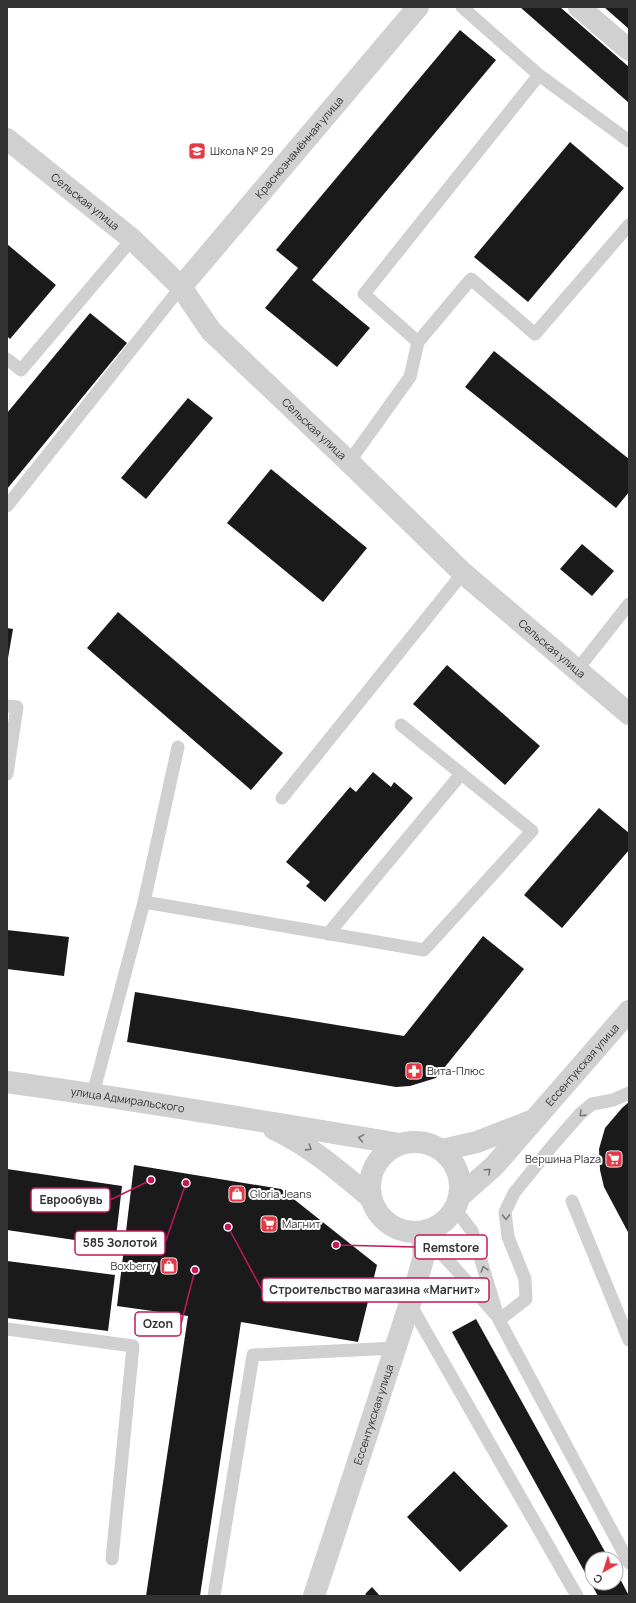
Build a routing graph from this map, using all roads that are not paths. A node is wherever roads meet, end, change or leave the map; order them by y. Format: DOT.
graph roads {
  1 [pos="418,7"];
  2 [pos="462,7"];
  3 [pos="580,7"];
  4 [pos="629,50"];
  5 [pos="539,75"];
  6 [pos="7,139"];
  7 [pos="629,141"];
  8 [pos="629,225"];
  9 [pos="132,239"];
  10 [pos="181,287"];
  11 [pos="418,342"];
  12 [pos="7,359"];
  13 [pos="349,462"];
  14 [pos="7,506"];
  15 [pos="463,573"];
  16 [pos="629,604"];
  17 [pos="577,670"];
  18 [pos="7,706"];
  19 [pos="629,714"];
  20 [pos="401,725"];
  21 [pos="178,747"];
  22 [pos="7,774"];
  23 [pos="461,774"];
  24 [pos="282,798"];
  25 [pos="144,902"];
  26 [pos="328,934"];
  27 [pos="629,1011"];
  28 [pos="7,1082"];
  29 [pos="629,1093"];
  30 [pos="92,1094"];
  31 [pos="249,1118"];
  32 [pos="536,1119"];
  33 [pos="400,1144"];
  34 [pos="442,1150"];
  35 [pos="371,1198"];
  36 [pos="572,1201"];
  37 [pos="457,1203"];
  38 [pos="421,1232"];
  39 [pos="410,1304"];
  40 [pos="499,1320"];
  41 [pos="7,1329"];
  42 [pos="629,1340"];
  43 [pos="395,1348"];
  44 [pos="628,1557"];
  45 [pos="112,1559"];
  46 [pos="214,1596"];
  47 [pos="314,1596"];
  48 [pos="577,1596"];
  1 -- 10 [label="street, Краснознамённая улица"];
  2 -- 5 [label="lane"];
  3 -- 4 [label="street"];
  5 -- 7 [label="lane"];
  5 -- 11 [label="lane"];
  6 -- 9 [label="street, Сельская улица"];
  8 -- 11 [label="lane"];
  9 -- 10 [label="street, Сельская улица"];
  9 -- 12 [label="lane"];
  10 -- 13 [label="street, Сельская улица"];
  10 -- 14 [label="lane"];
  11 -- 13 [label="lane"];
  13 -- 15 [label="street, Сельская улица"];
  15 -- 17 [label="street, Сельская улица"];
  15 -- 24 [label="lane"];
  16 -- 17 [label="lane"];
  17 -- 19 [label="street, Сельская улица"];
  18 -- 22 [label="lane"];
  20 -- 23 [label="lane"];
  21 -- 25 [label="lane"];
  23 -- 26 [label="lane"];
  23 -- 26 [label="lane"];
  25 -- 26 [label="lane"];
  25 -- 30 [label="lane"];
  27 -- 32 [label="street, Ессентукская улица"];
  28 -- 30 [label="street, улица Адмиральского"];
  29 -- 40 [label="lane, one-way"];
  30 -- 31 [label="street, улица Адмиральского"];
  33 -- 31 [label="street, улица Адмиральского, one-way"];
  31 -- 35 [label="street, улица Адмиральского, one-way"];
  32 -- 34 [label="street, Ессентукская улица"];
  37 -- 32 [label="street, Ессентукская улица, one-way"];
  33 -- 34 [label="street"];
  33 -- 35 [label="street"];
  34 -- 37 [label="street"];
  35 -- 38 [label="street, Ессентукская улица"];
  36 -- 42 [label="lane"];
  37 -- 38 [label="street, Ессентукская улица"];
  40 -- 37 [label="lane, one-way"];
  38 -- 39 [label="street, Ессентукская улица"];
  38 -- 40 [label="lane"];
  39 -- 43 [label="street, Ессентукская улица"];
  39 -- 48 [label="lane"];
  40 -- 44 [label="lane"];
  41 -- 45 [label="lane"];
  43 -- 46 [label="lane"];
  43 -- 47 [label="street, Ессентукская улица"];
}
